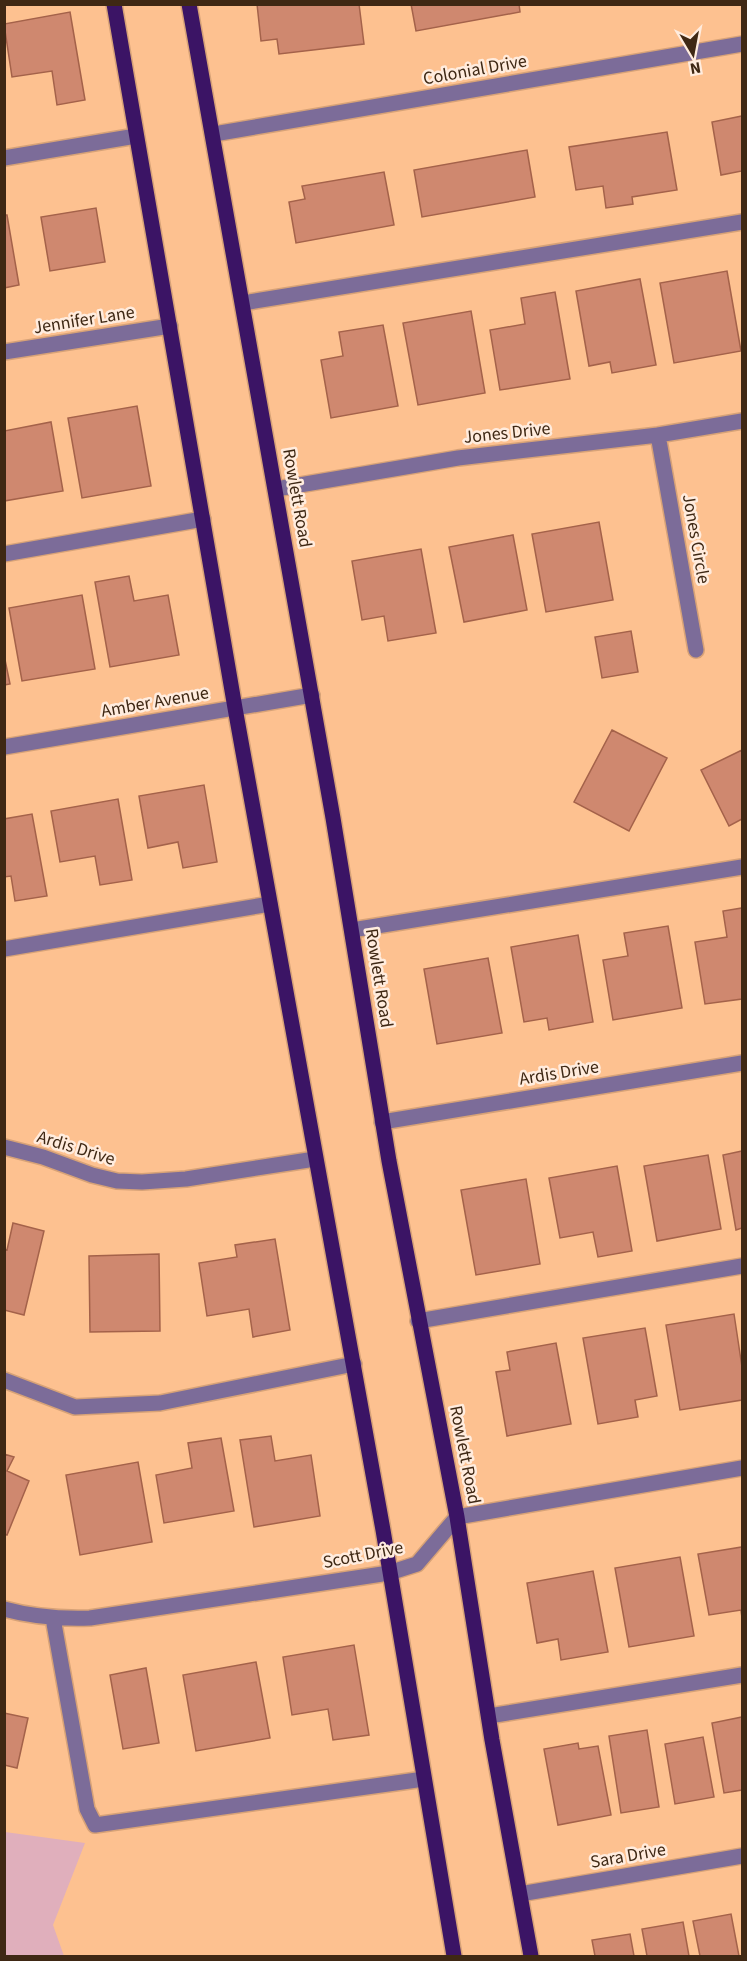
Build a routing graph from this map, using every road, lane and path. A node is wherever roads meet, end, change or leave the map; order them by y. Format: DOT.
graph roads {
  1 [pos="114,4"];
  2 [pos="189,4"];
  3 [pos="742,44"];
  4 [pos="214,134"];
  5 [pos="136,136"];
  6 [pos="4,158"];
  7 [pos="742,222"];
  8 [pos="243,303"];
  9 [pos="170,326"];
  10 [pos="4,352"];
  11 [pos="742,421"];
  12 [pos="658,435"];
  13 [pos="276,489"];
  14 [pos="203,519"];
  15 [pos="4,554"];
  16 [pos="696,650"];
  17 [pos="312,695"];
  18 [pos="235,708"];
  19 [pos="4,747"];
  20 [pos="742,867"];
  21 [pos="270,904"];
  22 [pos="352,930"];
  23 [pos="4,949"];
  24 [pos="742,1063"];
  25 [pos="382,1122"];
  26 [pos="4,1147"];
  27 [pos="315,1159"];
  28 [pos="742,1266"];
  29 [pos="418,1321"];
  30 [pos="354,1364"];
  31 [pos="4,1380"];
  32 [pos="742,1468"];
  33 [pos="457,1517"];
  34 [pos="389,1573"];
  35 [pos="4,1609"];
  36 [pos="53,1618"];
  37 [pos="742,1675"];
  38 [pos="489,1716"];
  39 [pos="424,1779"];
  40 [pos="742,1856"];
  41 [pos="520,1894"];
  42 [pos="454,1956"];
  43 [pos="531,1956"];
  1 -- 5 [label="main road"];
  2 -- 4 [label="main road, Rowlett Road"];
  3 -- 4 [label="street, Colonial Drive"];
  4 -- 8 [label="main road, Rowlett Road"];
  5 -- 6 [label="street"];
  5 -- 9 [label="main road"];
  7 -- 8 [label="street"];
  8 -- 13 [label="main road, Rowlett Road"];
  9 -- 10 [label="street, Jennifer Lane"];
  9 -- 14 [label="main road"];
  11 -- 12 [label="street, Jones Drive"];
  12 -- 13 [label="street, Jones Drive"];
  12 -- 16 [label="street, Jones Circle"];
  13 -- 17 [label="main road, Rowlett Road"];
  14 -- 15 [label="street"];
  14 -- 18 [label="main road"];
  17 -- 18 [label="street, Amber Avenue"];
  17 -- 22 [label="main road, Rowlett Road"];
  18 -- 19 [label="street, Amber Avenue"];
  18 -- 21 [label="main road"];
  20 -- 22 [label="street"];
  21 -- 23 [label="street"];
  21 -- 27 [label="main road"];
  22 -- 25 [label="main road, Rowlett Road"];
  24 -- 25 [label="street, Ardis Drive"];
  25 -- 29 [label="main road, Rowlett Road"];
  26 -- 27 [label="street, Ardis Drive"];
  27 -- 30 [label="main road"];
  28 -- 29 [label="street"];
  29 -- 33 [label="main road, Rowlett Road"];
  30 -- 31 [label="street"];
  30 -- 34 [label="main road"];
  32 -- 33 [label="street"];
  33 -- 34 [label="street, Scott Drive"];
  33 -- 38 [label="main road, Rowlett Road"];
  34 -- 36 [label="street, Scott Drive"];
  34 -- 39 [label="main road"];
  35 -- 36 [label="street, Scott Drive"];
  36 -- 39 [label="street"];
  37 -- 38 [label="street"];
  38 -- 41 [label="main road, Rowlett Road"];
  39 -- 42 [label="main road"];
  40 -- 41 [label="street, Sara Drive"];
  41 -- 43 [label="main road, Rowlett Road"];
}
